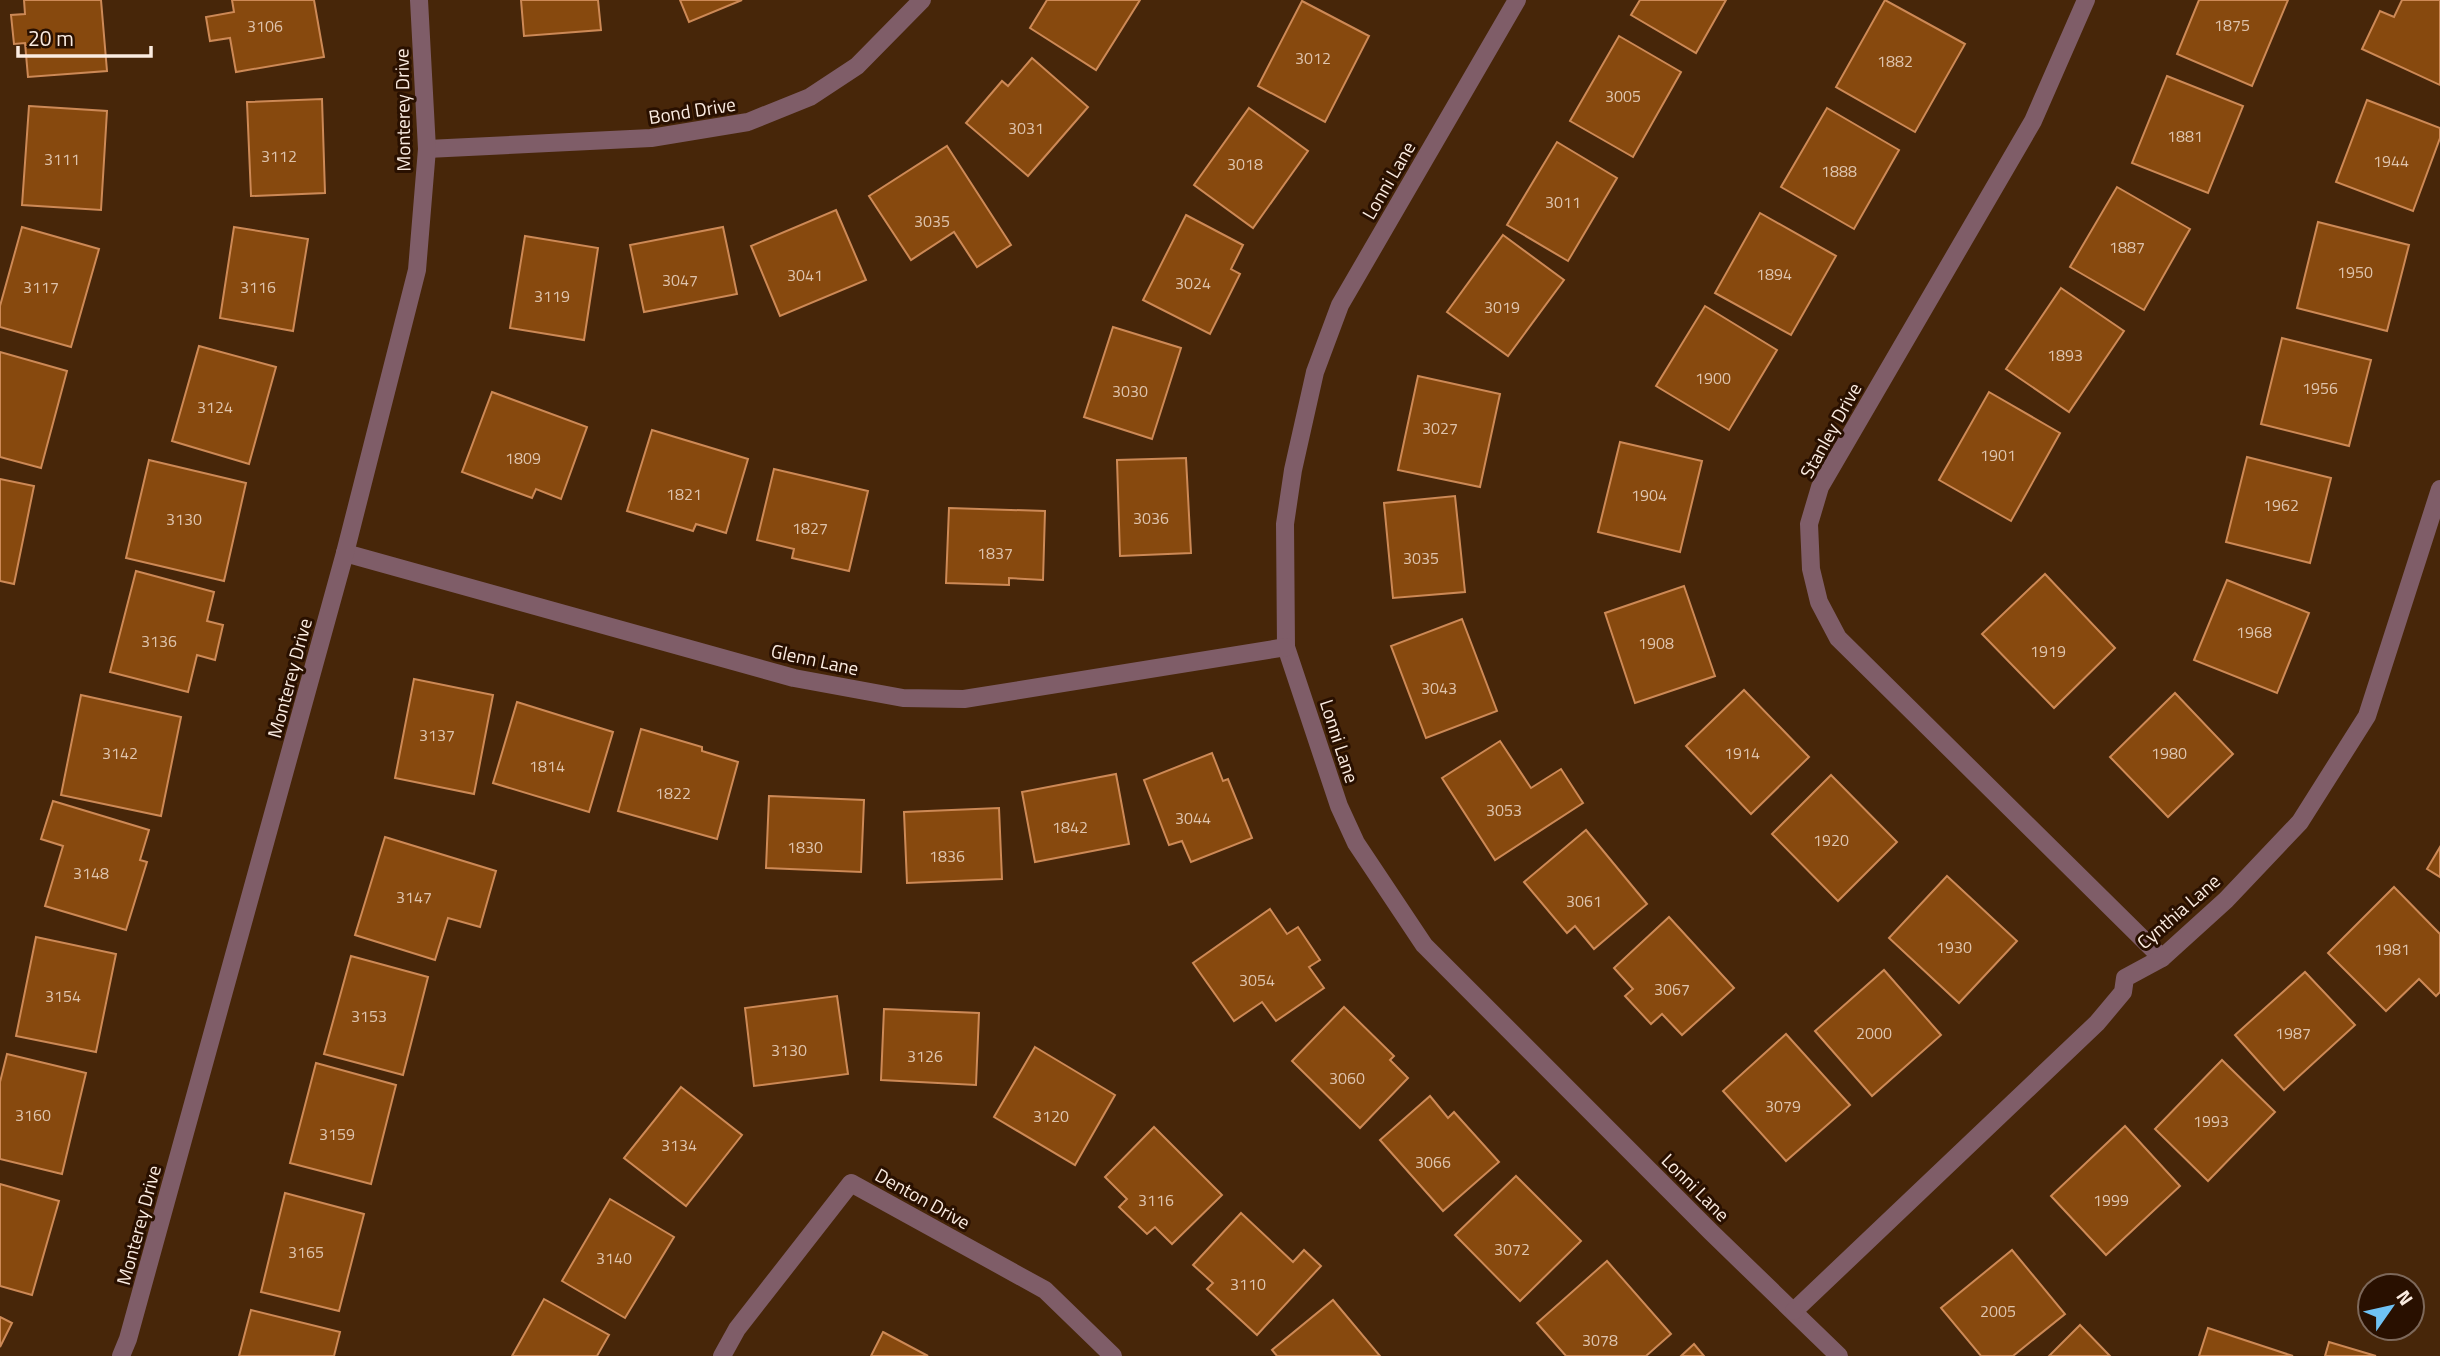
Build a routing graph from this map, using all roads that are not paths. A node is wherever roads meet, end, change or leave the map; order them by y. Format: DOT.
graph roads {
  1 [pos="419,0"];
  2 [pos="922,0"];
  3 [pos="1517,0"];
  4 [pos="2086,0"];
  5 [pos="427,149"];
  6 [pos="2440,489"];
  7 [pos="345,553"];
  8 [pos="1286,647"];
  9 [pos="2162,958"];
  10 [pos="1794,1311"];
  11 [pos="121,1356"];
  12 [pos="722,1356"];
  13 [pos="1113,1356"];
  14 [pos="1839,1356"];
  1 -- 5 [label="street, Monterey Drive"];
  2 -- 5 [label="street, Bond Drive"];
  3 -- 8 [label="street, Lonni Lane"];
  4 -- 9 [label="street, Stanley Drive"];
  5 -- 7 [label="street, Monterey Drive"];
  6 -- 9 [label="street, Cynthia Lane"];
  7 -- 8 [label="street, Glenn Lane"];
  7 -- 11 [label="street, Monterey Drive"];
  8 -- 10 [label="street, Lonni Lane"];
  9 -- 10 [label="street, Cynthia Lane"];
  10 -- 14 [label="street, Lonni Lane"];
  12 -- 13 [label="street, Denton Drive"];
}
